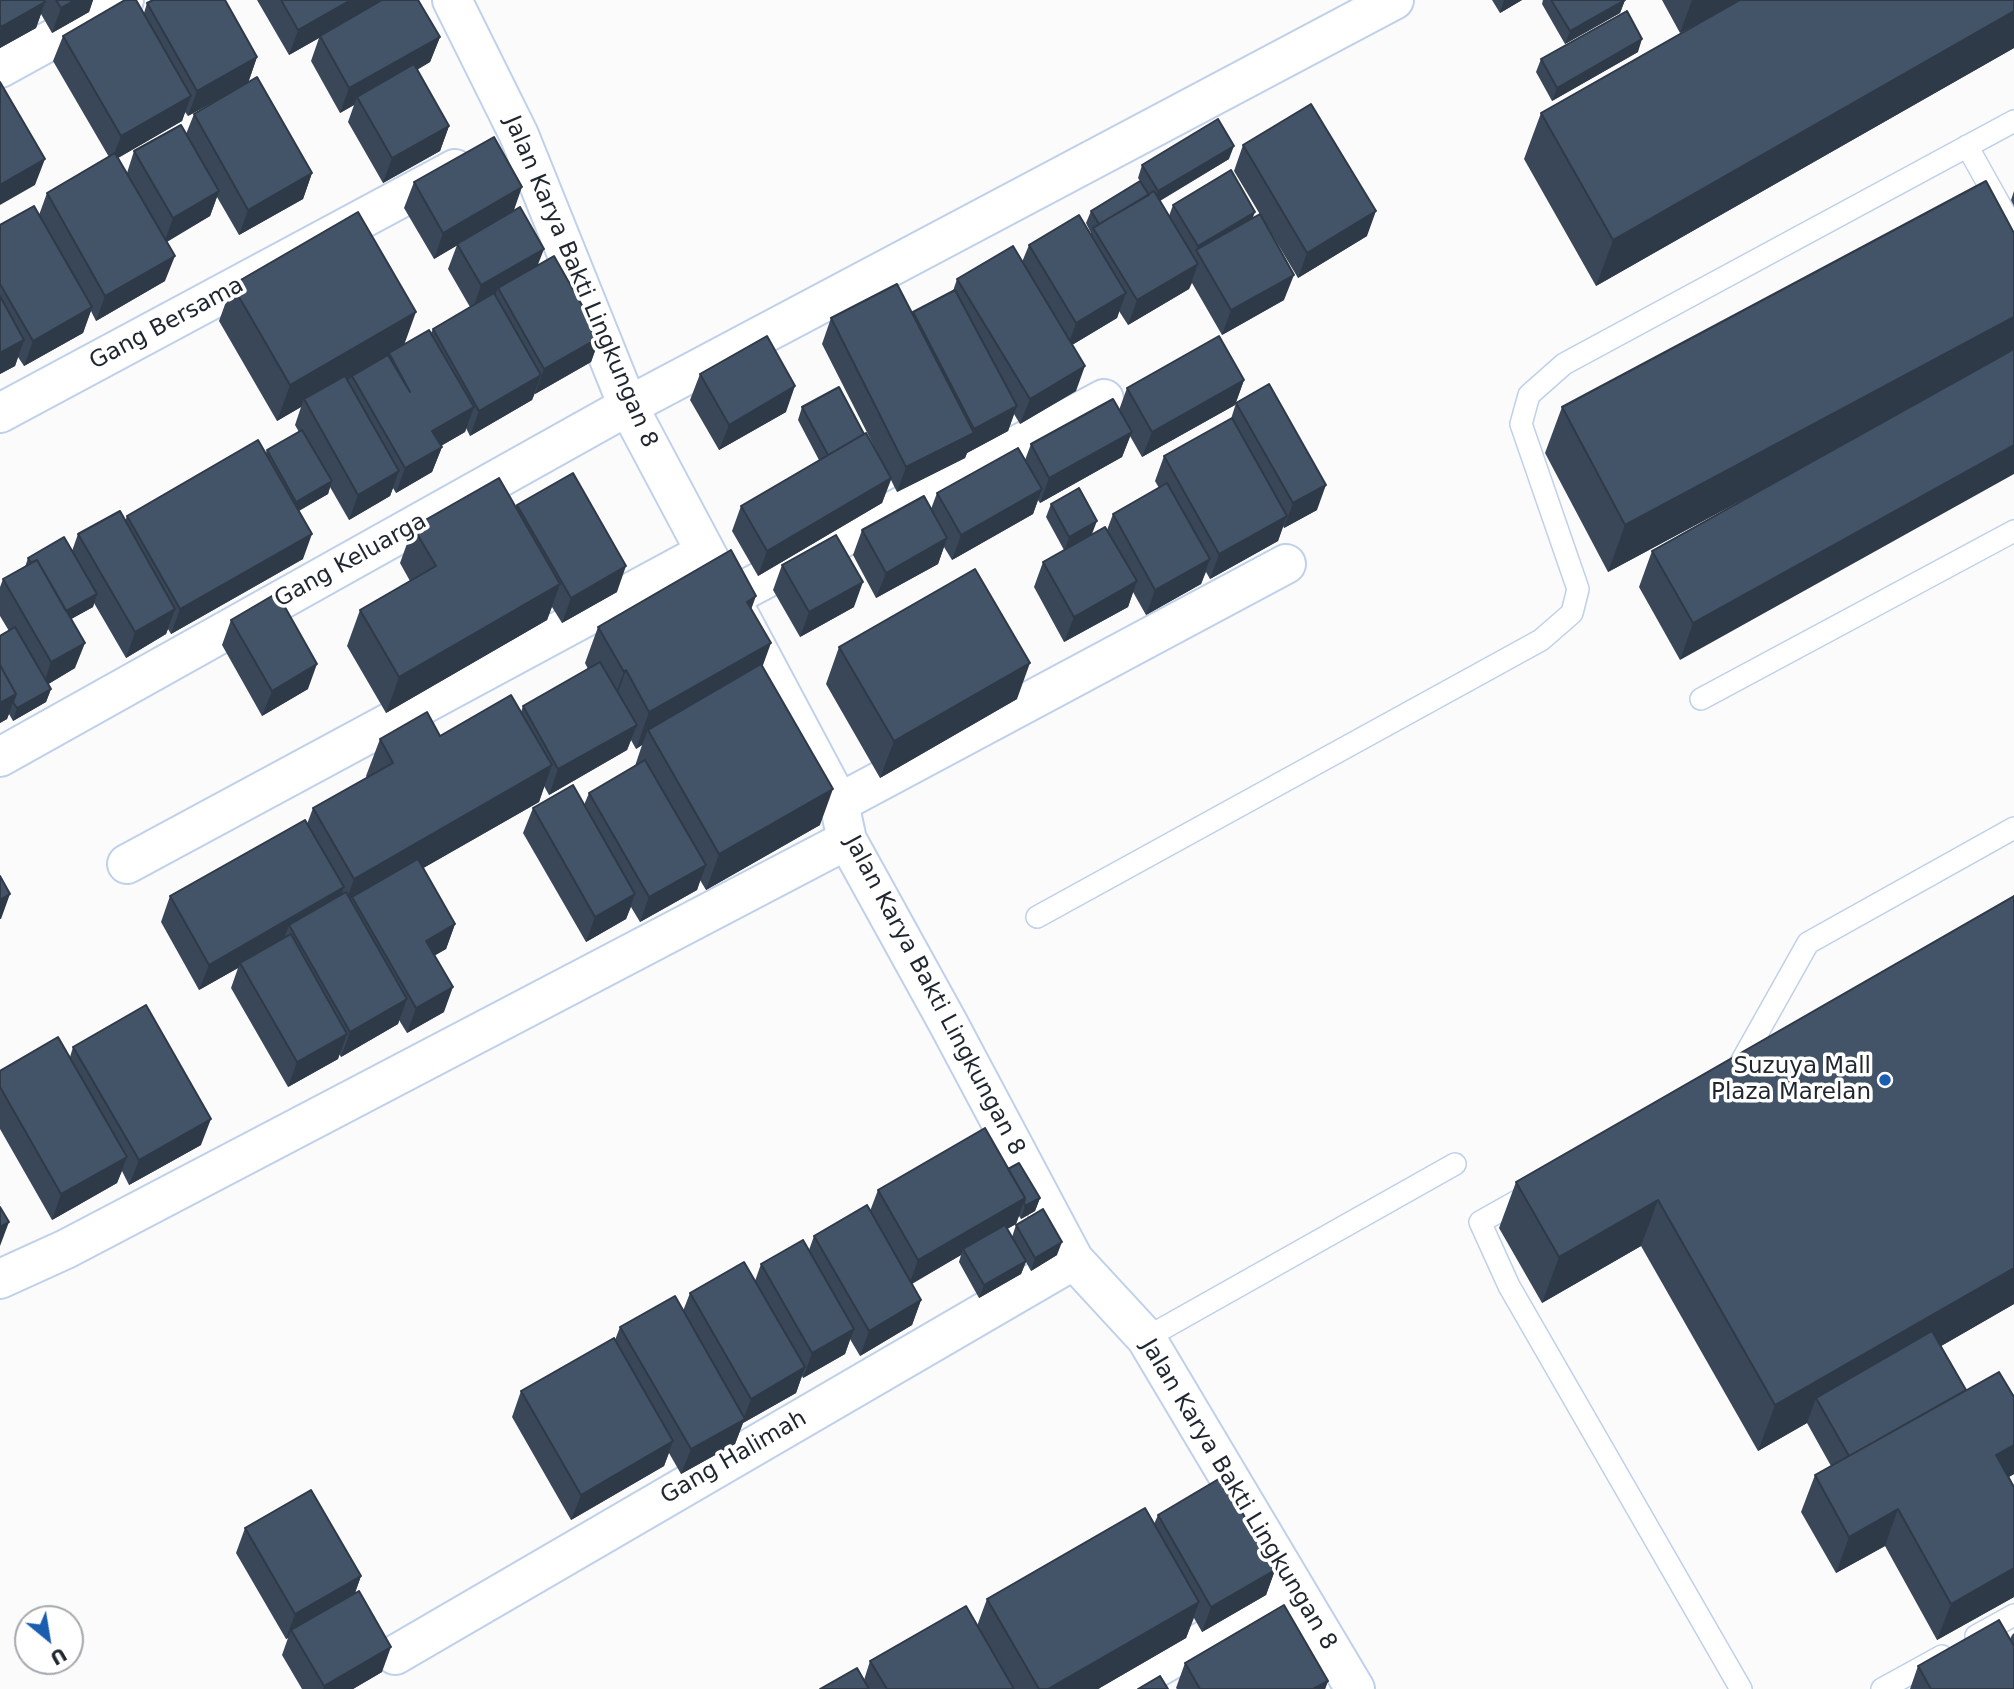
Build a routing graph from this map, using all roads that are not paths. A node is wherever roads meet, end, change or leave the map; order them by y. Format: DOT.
graph roads {
  1 [pos="124,0"];
  2 [pos="452,0"];
  3 [pos="1394,0"];
  4 [pos="0,68"];
  5 [pos="2014,121"];
  6 [pos="519,135"];
  7 [pos="1967,146"];
  8 [pos="2014,230"];
  9 [pos="1104,399"];
  10 [pos="628,406"];
  11 [pos="0,413"];
  12 [pos="2014,531"];
  13 [pos="704,552"];
  14 [pos="1286,564"];
  15 [pos="731,597"];
  16 [pos="1700,699"];
  17 [pos="0,757"];
  18 [pos="839,803"];
  19 [pos="2014,828"];
  20 [pos="847,840"];
  21 [pos="127,864"];
  22 [pos="1037,917"];
  23 [pos="1720,1087"];
  24 [pos="1455,1164"];
  25 [pos="1552,1181"];
  26 [pos="1074,1260"];
  27 [pos="0,1279"];
  28 [pos="1146,1338"];
  29 [pos="1295,1589"];
  30 [pos="2014,1615"];
  31 [pos="395,1656"];
  32 [pos="1119,1689"];
  33 [pos="1354,1689"];
  34 [pos="1741,1689"];
  35 [pos="1882,1689"];
  1 -- 4 [label="street"];
  2 -- 6 [label="street, Jalan Karya Bakti Lingkungan 8"];
  3 -- 10 [label="street, Gang Keluarga"];
  5 -- 7 [label="lane"];
  6 -- 10 [label="street, Jalan Karya Bakti Lingkungan 8"];
  6 -- 11 [label="street, Gang Bersama"];
  7 -- 8 [label="lane"];
  7 -- 22 [label="lane"];
  9 -- 15 [label="street"];
  10 -- 13 [label="street, Jalan Karya Bakti Lingkungan 8"];
  10 -- 17 [label="street, Gang Keluarga"];
  12 -- 16 [label="lane"];
  13 -- 15 [label="street, Jalan Karya Bakti Lingkungan 8"];
  13 -- 21 [label="street"];
  14 -- 18 [label="street"];
  15 -- 18 [label="street, Jalan Karya Bakti Lingkungan 8"];
  18 -- 20 [label="street, Jalan Karya Bakti Lingkungan 8"];
  19 -- 23 [label="lane"];
  20 -- 26 [label="street, Jalan Karya Bakti Lingkungan 8"];
  20 -- 27 [label="street"];
  24 -- 28 [label="lane"];
  25 -- 34 [label="lane"];
  26 -- 28 [label="street, Jalan Karya Bakti Lingkungan 8"];
  26 -- 31 [label="street, Gang Halimah"];
  28 -- 29 [label="street, Jalan Karya Bakti Lingkungan 8"];
  29 -- 32 [label="street"];
  29 -- 33 [label="street, Jalan Karya Bakti Lingkungan 8"];
  30 -- 35 [label="lane"];
}
